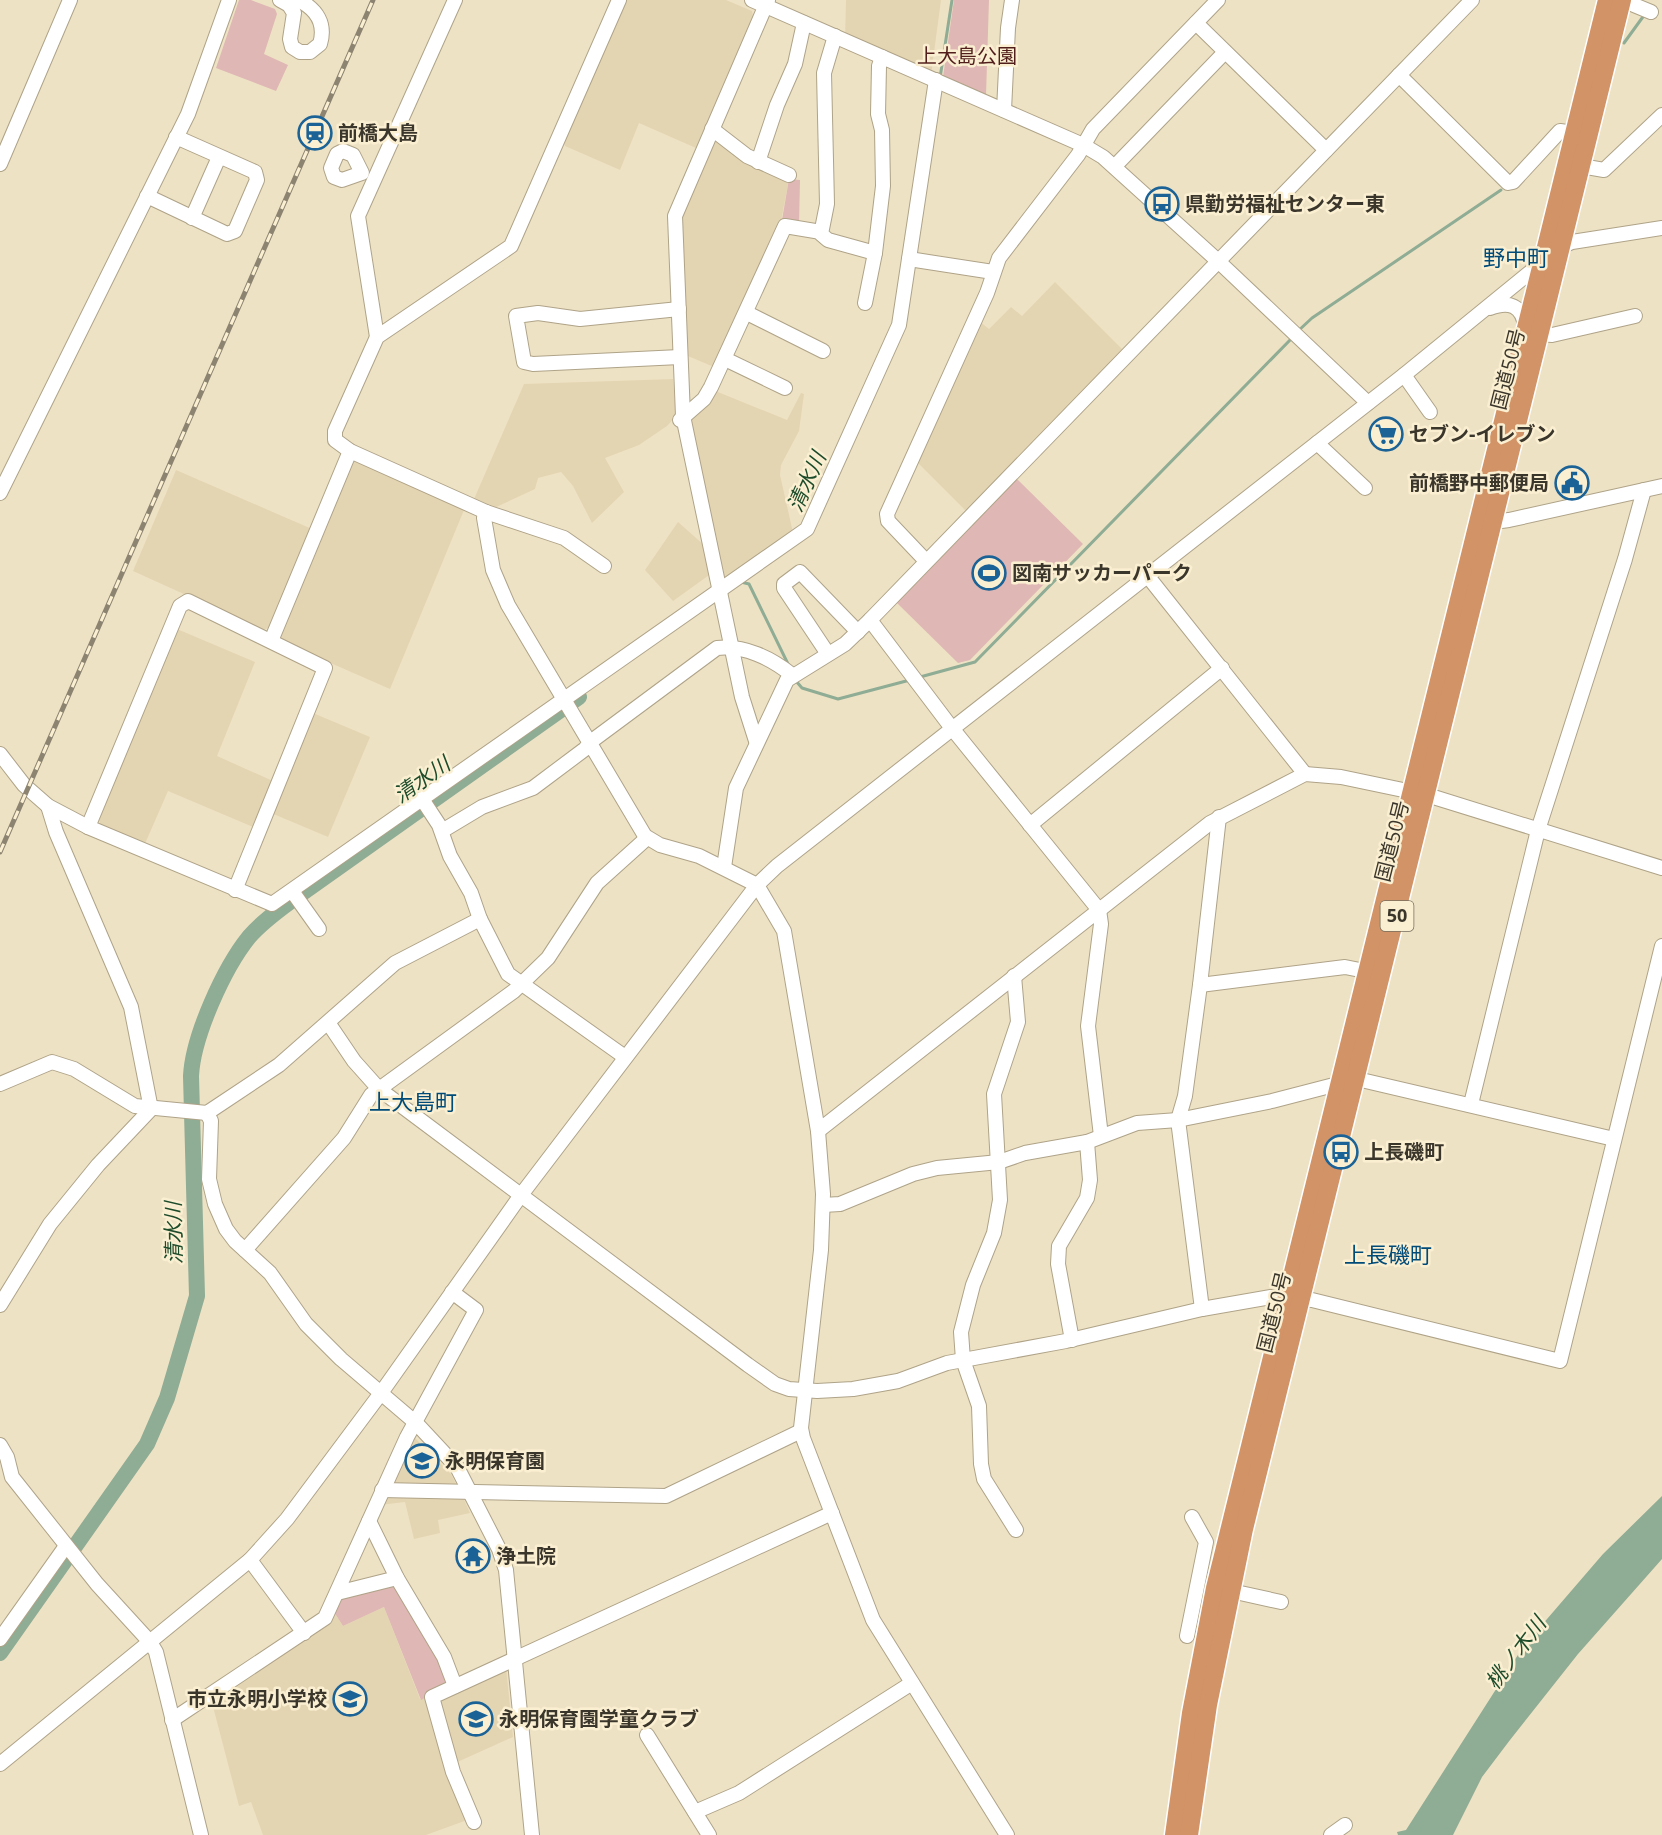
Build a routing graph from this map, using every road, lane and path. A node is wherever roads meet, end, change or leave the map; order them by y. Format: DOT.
graph roads {
  1 [pos="70,0"];
  2 [pos="229,0"];
  3 [pos="280,0"];
  4 [pos="298,0"];
  5 [pos="455,0"];
  6 [pos="620,0"];
  7 [pos="752,0"];
  8 [pos="1012,0"];
  9 [pos="1218,0"];
  10 [pos="1472,0"];
  11 [pos="1607,0"];
  12 [pos="1622,0"];
  13 [pos="767,3"];
  14 [pos="1651,12"];
  15 [pos="804,23"];
  16 [pos="1196,23"];
  17 [pos="835,36"];
  18 [pos="1226,52"];
  19 [pos="882,57"];
  20 [pos="1399,75"];
  21 [pos="936,81"];
  22 [pos="1004,110"];
  23 [pos="1662,115"];
  24 [pos="712,129"];
  25 [pos="1574,133"];
  26 [pos="176,137"];
  27 [pos="1083,145"];
  28 [pos="1326,150"];
  29 [pos="219,157"];
  30 [pos="758,162"];
  31 [pos="0,164"];
  32 [pos="1115,166"];
  33 [pos="1581,166"];
  34 [pos="789,175"];
  35 [pos="147,196"];
  36 [pos="192,218"];
  37 [pos="1662,228"];
  38 [pos="821,232"];
  39 [pos="1561,248"];
  40 [pos="875,253"];
  41 [pos="909,259"];
  42 [pos="1218,261"];
  43 [pos="1542,265"];
  44 [pos="993,272"];
  45 [pos="865,303"];
  46 [pos="679,309"];
  47 [pos="1488,309"];
  48 [pos="747,313"];
  49 [pos="1635,316"];
  50 [pos="1533,331"];
  51 [pos="377,337"];
  52 [pos="823,351"];
  53 [pos="680,357"];
  54 [pos="725,359"];
  55 [pos="1404,375"];
  56 [pos="785,388"];
  57 [pos="1368,403"];
  58 [pos="1430,412"];
  59 [pos="682,418"];
  60 [pos="1317,443"];
  61 [pos="350,451"];
  62 [pos="1662,486"];
  63 [pos="1365,488"];
  64 [pos="1644,490"];
  65 [pos="0,494"];
  66 [pos="486,512"];
  67 [pos="1486,523"];
  68 [pos="926,561"];
  69 [pos="604,566"];
  70 [pos="1146,574"];
  71 [pos="720,594"];
  72 [pos="870,620"];
  73 [pos="858,632"];
  74 [pos="271,641"];
  75 [pos="733,650"];
  76 [pos="828,654"];
  77 [pos="1222,668"];
  78 [pos="792,675"];
  79 [pos="565,703"];
  80 [pos="951,727"];
  81 [pos="756,741"];
  82 [pos="590,744"];
  83 [pos="0,754"];
  84 [pos="5,773"];
  85 [pos="1305,774"];
  86 [pos="1419,794"];
  87 [pos="425,803"];
  88 [pos="48,806"];
  89 [pos="1219,817"];
  90 [pos="1030,825"];
  91 [pos="87,827"];
  92 [pos="1538,830"];
  93 [pos="442,831"];
  94 [pos="647,838"];
  95 [pos="724,867"];
  96 [pos="1662,868"];
  97 [pos="758,885"];
  98 [pos="235,890"];
  99 [pos="295,895"];
  100 [pos="1099,910"];
  101 [pos="480,919"];
  102 [pos="319,929"];
  103 [pos="1662,946"];
  104 [pos="1365,971"];
  105 [pos="1014,976"];
  106 [pos="521,984"];
  107 [pos="1200,985"];
  108 [pos="329,1024"];
  109 [pos="625,1057"];
  110 [pos="1348,1080"];
  111 [pos="0,1084"];
  112 [pos="379,1089"];
  113 [pos="1471,1104"];
  114 [pos="151,1109"];
  115 [pos="207,1113"];
  116 [pos="1178,1120"];
  117 [pos="818,1131"];
  118 [pos="1101,1136"];
  119 [pos="1614,1139"];
  120 [pos="1087,1142"];
  121 [pos="999,1162"];
  122 [pos="521,1196"];
  123 [pos="823,1205"];
  124 [pos="244,1250"];
  125 [pos="5,1284"];
  126 [pos="452,1293"];
  127 [pos="1293,1297"];
  128 [pos="0,1305"];
  129 [pos="1202,1308"];
  130 [pos="1072,1340"];
  131 [pos="963,1360"];
  132 [pos="804,1390"];
  133 [pos="380,1392"];
  134 [pos="416,1423"];
  135 [pos="801,1431"];
  136 [pos="0,1445"];
  137 [pos="382,1490"];
  138 [pos="470,1493"];
  139 [pos="832,1513"];
  140 [pos="1192,1517"];
  141 [pos="369,1521"];
  142 [pos="1016,1530"];
  143 [pos="66,1546"];
  144 [pos="250,1560"];
  145 [pos="397,1578"];
  146 [pos="1214,1587"];
  147 [pos="337,1593"];
  148 [pos="1281,1602"];
  149 [pos="304,1633"];
  150 [pos="1186,1636"];
  151 [pos="0,1639"];
  152 [pos="150,1642"];
  153 [pos="515,1658"];
  154 [pos="912,1683"];
  155 [pos="455,1686"];
  156 [pos="172,1720"];
  157 [pos="647,1735"];
  158 [pos="0,1764"];
  159 [pos="695,1812"];
  160 [pos="474,1822"];
  161 [pos="1345,1825"];
  162 [pos="201,1835"];
  163 [pos="532,1835"];
  164 [pos="709,1835"];
  165 [pos="1007,1835"];
  166 [pos="1174,1835"];
  167 [pos="1189,1835"];
  168 [pos="1331,1835"];
  1 -- 31 [label="street"];
  2 -- 26 [label="street"];
  3 -- 4 [label="street"];
  5 -- 51 [label="street"];
  6 -- 51 [label="street"];
  7 -- 13 [label="street"];
  8 -- 22 [label="street"];
  9 -- 16 [label="street"];
  10 -- 20 [label="street"];
  11 -- 25 [label="highway, 国道50号 / 50"];
  12 -- 14 [label="street"];
  12 -- 33 [label="highway, 国道50号 / 50"];
  13 -- 15 [label="street"];
  13 -- 24 [label="street"];
  15 -- 17 [label="street"];
  15 -- 30 [label="street"];
  16 -- 18 [label="street"];
  16 -- 27 [label="street"];
  17 -- 19 [label="street"];
  17 -- 38 [label="street"];
  18 -- 28 [label="street"];
  18 -- 32 [label="street"];
  19 -- 21 [label="street"];
  19 -- 40 [label="street"];
  20 -- 25 [label="street"];
  20 -- 28 [label="street"];
  21 -- 22 [label="street"];
  21 -- 41 [label="street"];
  22 -- 27 [label="street"];
  23 -- 33 [label="street"];
  24 -- 30 [label="street"];
  24 -- 46 [label="street"];
  25 -- 43 [label="highway, 国道50号 / 50"];
  26 -- 29 [label="street"];
  26 -- 35 [label="street"];
  27 -- 32 [label="street"];
  27 -- 44 [label="street"];
  28 -- 42 [label="street"];
  29 -- 36 [label="street"];
  29 -- 36 [label="street"];
  30 -- 34 [label="street"];
  32 -- 42 [label="street"];
  33 -- 39 [label="highway, 国道50号 / 50"];
  35 -- 36 [label="street"];
  35 -- 65 [label="street"];
  37 -- 39 [label="street"];
  38 -- 40 [label="street"];
  38 -- 48 [label="street"];
  39 -- 43 [label="street"];
  39 -- 50 [label="highway, 国道50号 / 50"];
  40 -- 45 [label="street"];
  41 -- 44 [label="street"];
  41 -- 71 [label="street"];
  42 -- 57 [label="street"];
  42 -- 68 [label="street"];
  43 -- 47 [label="street"];
  43 -- 50 [label="highway, 国道50号 / 50"];
  44 -- 68 [label="street"];
  46 -- 53 [label="street"];
  46 -- 53 [label="street"];
  47 -- 50 [label="street"];
  47 -- 55 [label="street"];
  48 -- 52 [label="street"];
  48 -- 54 [label="street"];
  49 -- 50 [label="street"];
  50 -- 67 [label="highway, 国道50号 / 50"];
  51 -- 61 [label="street"];
  53 -- 59 [label="street"];
  54 -- 56 [label="street"];
  54 -- 59 [label="street"];
  55 -- 57 [label="street"];
  55 -- 58 [label="street"];
  57 -- 60 [label="street"];
  59 -- 71 [label="street"];
  60 -- 63 [label="street"];
  60 -- 70 [label="street"];
  61 -- 66 [label="street"];
  61 -- 74 [label="street"];
  62 -- 64 [label="street"];
  64 -- 67 [label="street"];
  64 -- 92 [label="street"];
  66 -- 69 [label="street"];
  66 -- 79 [label="street"];
  67 -- 86 [label="highway, 国道50号 / 50"];
  68 -- 72 [label="street"];
  70 -- 77 [label="street"];
  70 -- 80 [label="street"];
  71 -- 75 [label="street"];
  71 -- 79 [label="street"];
  72 -- 73 [label="street"];
  72 -- 80 [label="street"];
  73 -- 76 [label="street"];
  73 -- 76 [label="street"];
  74 -- 91 [label="street"];
  74 -- 98 [label="street"];
  75 -- 78 [label="street"];
  75 -- 81 [label="street"];
  75 -- 82 [label="street"];
  76 -- 78 [label="street"];
  77 -- 85 [label="street"];
  77 -- 90 [label="street"];
  78 -- 81 [label="street"];
  79 -- 82 [label="street"];
  79 -- 87 [label="street"];
  80 -- 90 [label="street"];
  80 -- 97 [label="street"];
  81 -- 95 [label="street"];
  82 -- 93 [label="street"];
  82 -- 94 [label="street"];
  83 -- 84 [label="street"];
  84 -- 88 [label="street"];
  85 -- 86 [label="street"];
  85 -- 89 [label="street"];
  86 -- 92 [label="street"];
  86 -- 104 [label="highway, 国道50号 / 50"];
  86 -- 110 [label="highway, 国道50号 / 50"];
  87 -- 93 [label="street"];
  87 -- 99 [label="street"];
  88 -- 91 [label="street"];
  88 -- 114 [label="street"];
  89 -- 100 [label="street"];
  89 -- 107 [label="street"];
  90 -- 100 [label="street"];
  91 -- 98 [label="street"];
  92 -- 96 [label="street"];
  92 -- 113 [label="street"];
  93 -- 101 [label="street"];
  94 -- 95 [label="street"];
  94 -- 106 [label="street"];
  95 -- 97 [label="street"];
  97 -- 109 [label="street"];
  97 -- 117 [label="street"];
  98 -- 99 [label="street"];
  99 -- 102 [label="street"];
  100 -- 105 [label="street"];
  100 -- 118 [label="street"];
  101 -- 106 [label="street"];
  101 -- 108 [label="street"];
  103 -- 119 [label="street"];
  104 -- 107 [label="street"];
  104 -- 110 [label="highway, 国道50号 / 50"];
  105 -- 117 [label="street"];
  105 -- 121 [label="street"];
  106 -- 109 [label="street"];
  106 -- 112 [label="street"];
  107 -- 116 [label="street"];
  108 -- 112 [label="street"];
  108 -- 115 [label="street"];
  109 -- 122 [label="street"];
  110 -- 113 [label="street"];
  110 -- 116 [label="street"];
  110 -- 127 [label="highway, 国道50号 / 50"];
  111 -- 114 [label="street"];
  112 -- 122 [label="street"];
  112 -- 124 [label="street"];
  113 -- 119 [label="street"];
  114 -- 115 [label="street"];
  114 -- 125 [label="street"];
  115 -- 124 [label="street"];
  116 -- 118 [label="street"];
  116 -- 129 [label="street"];
  117 -- 123 [label="street"];
  118 -- 120 [label="street"];
  119 -- 127 [label="street"];
  120 -- 121 [label="street"];
  120 -- 130 [label="street"];
  121 -- 123 [label="street"];
  121 -- 131 [label="street"];
  122 -- 126 [label="street"];
  122 -- 132 [label="street"];
  123 -- 132 [label="street"];
  124 -- 133 [label="street"];
  125 -- 128 [label="street"];
  126 -- 133 [label="street"];
  126 -- 134 [label="street"];
  127 -- 129 [label="street"];
  127 -- 146 [label="highway, 国道50号 / 50"];
  129 -- 130 [label="street"];
  130 -- 131 [label="street"];
  131 -- 132 [label="street"];
  131 -- 142 [label="street"];
  132 -- 135 [label="street"];
  133 -- 134 [label="street"];
  133 -- 144 [label="street"];
  134 -- 137 [label="street"];
  134 -- 138 [label="street"];
  135 -- 138 [label="street"];
  135 -- 139 [label="street"];
  136 -- 143 [label="street"];
  137 -- 138 [label="street"];
  137 -- 141 [label="street"];
  138 -- 153 [label="street"];
  139 -- 153 [label="street"];
  139 -- 154 [label="street"];
  140 -- 146 [label="street"];
  141 -- 145 [label="street"];
  141 -- 147 [label="street"];
  143 -- 151 [label="street"];
  143 -- 152 [label="street"];
  144 -- 149 [label="street"];
  144 -- 152 [label="street"];
  145 -- 147 [label="street"];
  145 -- 155 [label="street"];
  146 -- 148 [label="street"];
  146 -- 150 [label="street"];
  146 -- 166 [label="highway, 国道50号 / 50"];
  146 -- 167 [label="highway, 国道50号 / 50"];
  147 -- 149 [label="street"];
  149 -- 156 [label="street"];
  152 -- 156 [label="street"];
  152 -- 158 [label="street"];
  153 -- 155 [label="street"];
  153 -- 163 [label="street"];
  154 -- 159 [label="street"];
  154 -- 165 [label="street"];
  155 -- 160 [label="street"];
  156 -- 162 [label="street"];
  157 -- 159 [label="street"];
  159 -- 164 [label="street"];
  161 -- 168 [label="street"];
}
